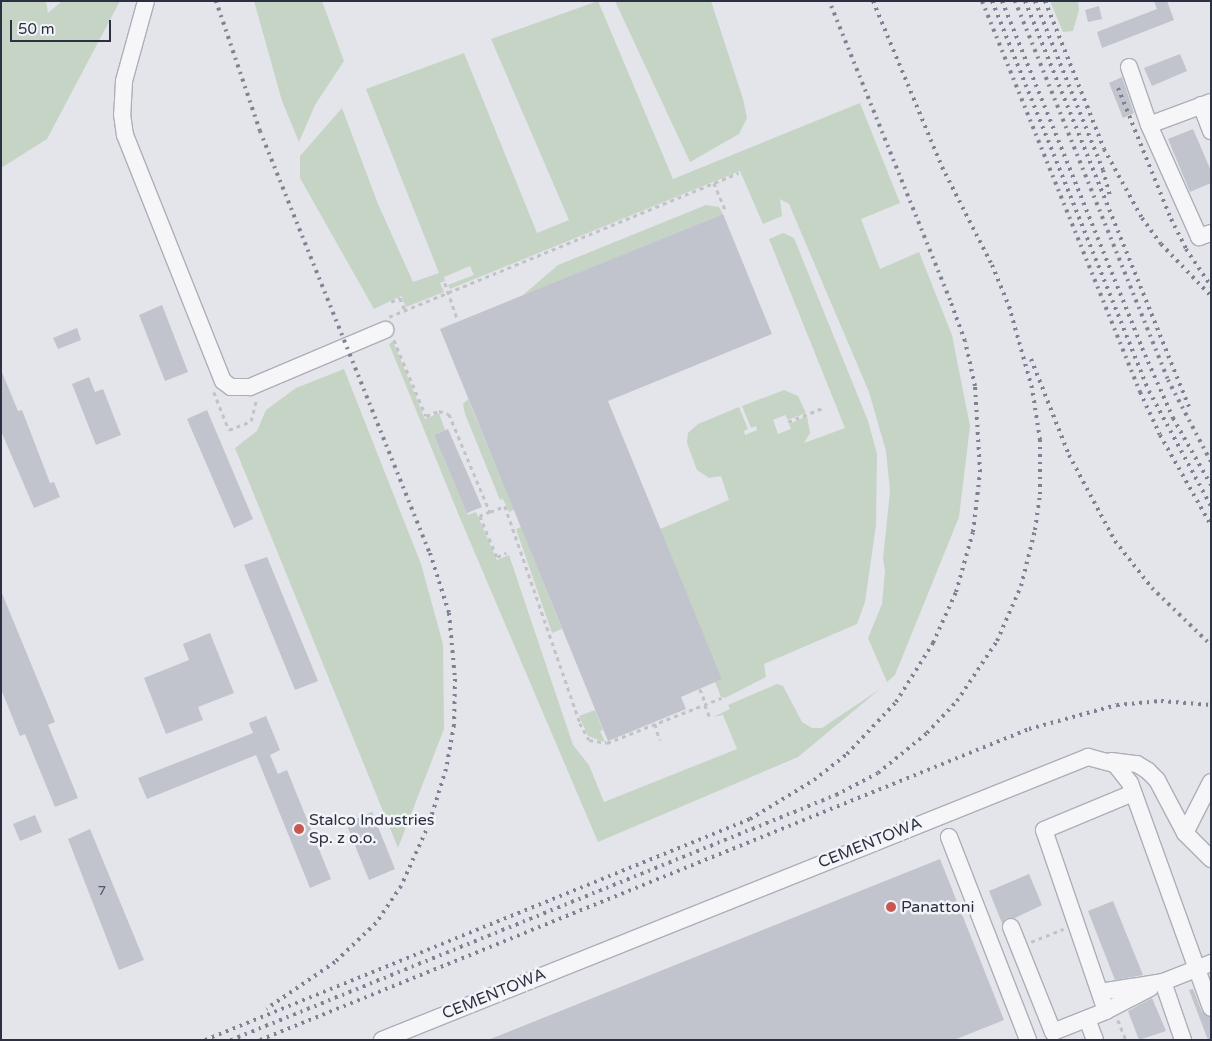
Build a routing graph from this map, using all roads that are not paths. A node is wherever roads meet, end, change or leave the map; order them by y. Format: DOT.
graph roads {
  1 [pos="146,1"];
  2 [pos="1129,67"];
  3 [pos="1206,103"];
  4 [pos="1149,125"];
  5 [pos="1211,131"];
  6 [pos="1211,233"];
  7 [pos="390,333"];
  8 [pos="1111,761"];
  9 [pos="1211,782"];
  10 [pos="1133,793"];
  11 [pos="1185,833"];
  12 [pos="949,838"];
  13 [pos="1211,859"];
  14 [pos="1011,928"];
  15 [pos="1204,966"];
  16 [pos="1163,982"];
  17 [pos="1100,992"];
  18 [pos="1211,1008"];
  19 [pos="1110,1009"];
  20 [pos="1087,1019"];
  21 [pos="382,1040"];
  22 [pos="1028,1040"];
  23 [pos="1095,1040"];
  24 [pos="1183,1040"];
  1 -- 7 [label="lane"];
  2 -- 4 [label="lane"];
  3 -- 4 [label="lane"];
  3 -- 5 [label="lane"];
  4 -- 6 [label="lane"];
  8 -- 10 [label="lane"];
  8 -- 11 [label="lane, CEMENTOWA"];
  8 -- 21 [label="lane, CEMENTOWA"];
  9 -- 11 [label="lane"];
  10 -- 15 [label="lane"];
  10 -- 17 [label="lane"];
  11 -- 13 [label="lane, CEMENTOWA"];
  12 -- 22 [label="lane"];
  14 -- 20 [label="lane"];
  15 -- 16 [label="lane"];
  15 -- 18 [label="lane"];
  16 -- 17 [label="lane"];
  16 -- 19 [label="lane"];
  16 -- 24 [label="lane"];
  17 -- 19 [label="lane"];
  19 -- 20 [label="lane"];
  20 -- 23 [label="lane"];
}
